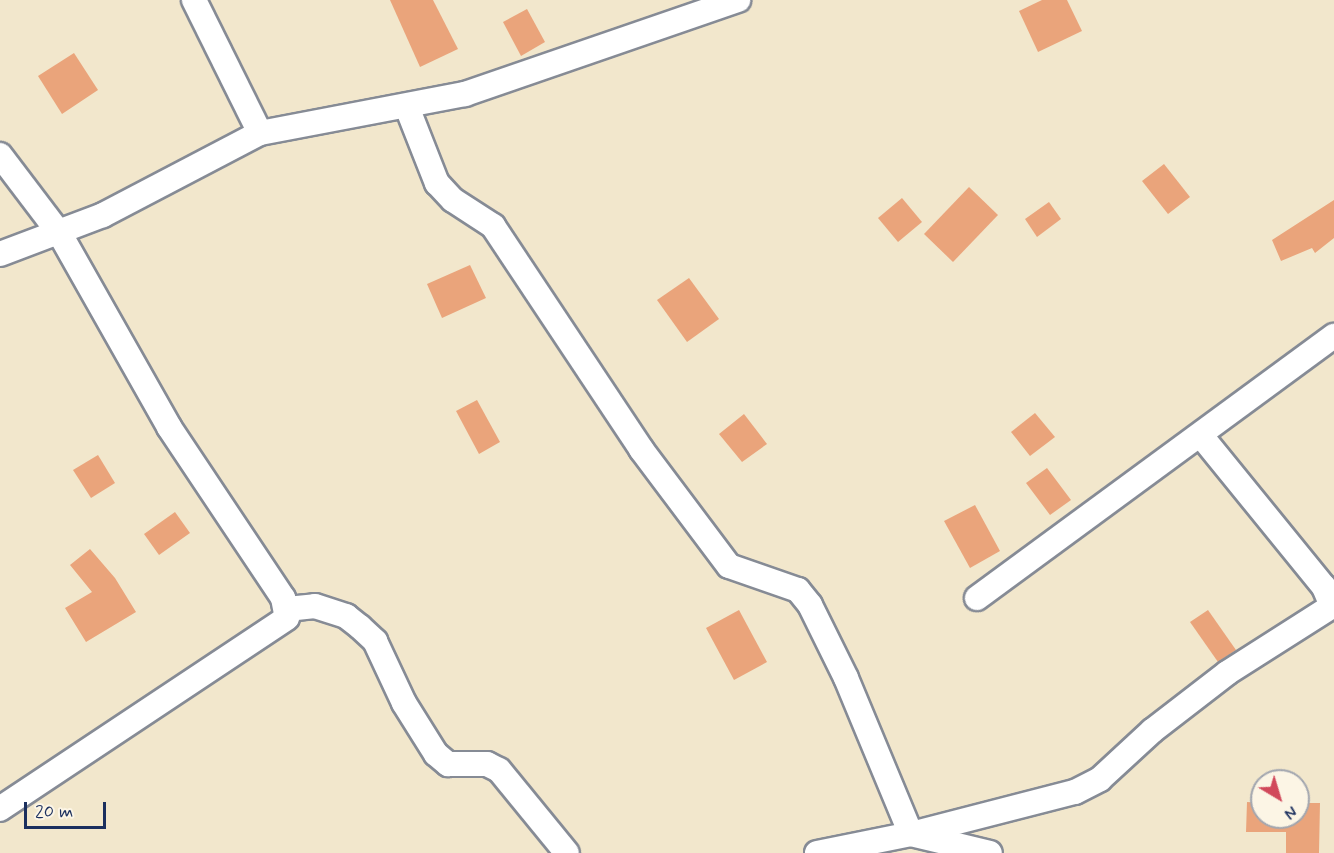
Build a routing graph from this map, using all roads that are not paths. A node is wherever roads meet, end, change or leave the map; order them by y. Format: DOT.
graph roads {
  1 [pos="194,0"];
  2 [pos="738,0"];
  3 [pos="407,107"];
  4 [pos="260,133"];
  5 [pos="0,155"];
  6 [pos="60,234"];
  7 [pos="0,254"];
  8 [pos="1334,336"];
  9 [pos="1202,437"];
  10 [pos="977,598"];
  11 [pos="1333,606"];
  12 [pos="286,609"];
  13 [pos="0,810"];
  14 [pos="911,834"];
  15 [pos="567,853"];
  16 [pos="817,853"];
  17 [pos="990,853"];
  1 -- 4 [label="street"];
  2 -- 3 [label="street"];
  3 -- 4 [label="street"];
  3 -- 14 [label="street"];
  4 -- 6 [label="street"];
  5 -- 6 [label="street"];
  6 -- 7 [label="street"];
  6 -- 12 [label="street"];
  8 -- 9 [label="street"];
  9 -- 10 [label="street"];
  9 -- 11 [label="street"];
  11 -- 14 [label="street"];
  12 -- 13 [label="street"];
  12 -- 15 [label="street"];
  14 -- 16 [label="street"];
  14 -- 17 [label="street"];
}
